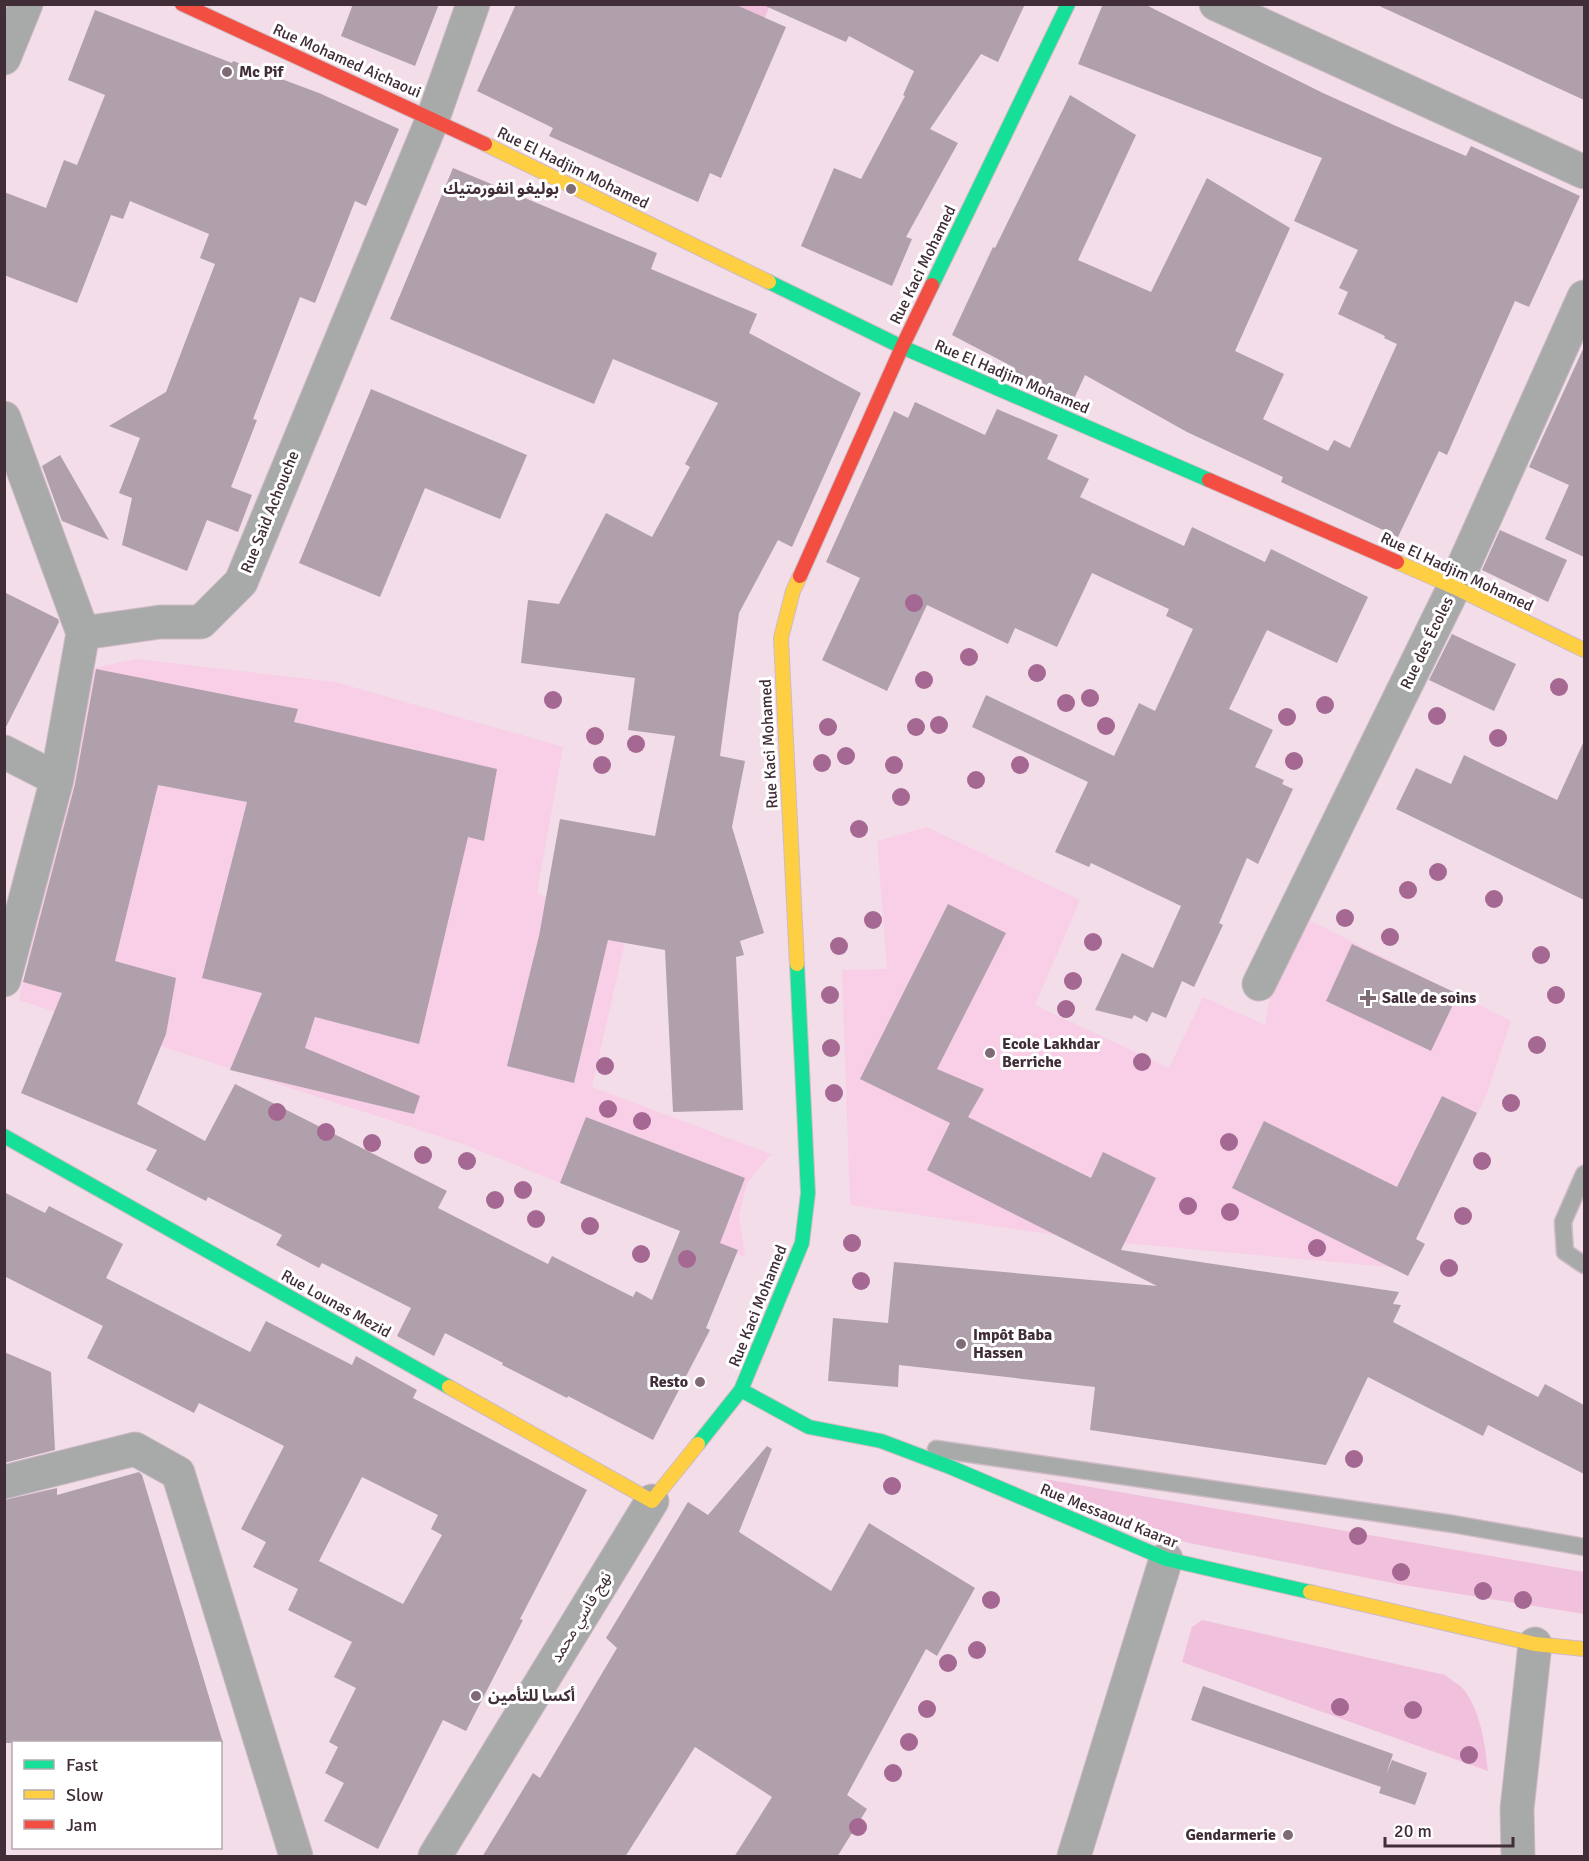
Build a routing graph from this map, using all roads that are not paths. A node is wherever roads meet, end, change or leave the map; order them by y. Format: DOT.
graph roads {
  1 [pos="26,4"];
  2 [pos="182,4"];
  3 [pos="473,4"];
  4 [pos="1068,4"];
  5 [pos="1216,4"];
  6 [pos="4,58"];
  7 [pos="433,118"];
  8 [pos="1584,172"];
  9 [pos="1584,297"];
  10 [pos="902,347"];
  11 [pos="4,418"];
  12 [pos="1454,587"];
  13 [pos="83,633"];
  14 [pos="1584,650"];
  15 [pos="4,752"];
  16 [pos="57,779"];
  17 [pos="4,980"];
  18 [pos="1259,984"];
  19 [pos="4,1136"];
  20 [pos="1584,1174"];
  21 [pos="1584,1265"];
  22 [pos="741,1390"];
  23 [pos="881,1442"];
  24 [pos="4,1482"];
  25 [pos="652,1501"];
  26 [pos="1584,1547"];
  27 [pos="1166,1559"];
  28 [pos="1535,1644"];
  29 [pos="1584,1649"];
  30 [pos="297,1857"];
  31 [pos="435,1857"];
  32 [pos="1074,1857"];
  33 [pos="1518,1857"];
  1 -- 6 [label="street"];
  2 -- 7 [label="street, Rue Mohamed Aichaoui"];
  3 -- 7 [label="street, Rue Said Achouche"];
  4 -- 10 [label="street, Rue Kaci Mohamed"];
  5 -- 8 [label="street"];
  7 -- 10 [label="street, Rue El Hadjim Mohamed"];
  7 -- 13 [label="street, Rue Said Achouche"];
  9 -- 12 [label="street, Rue des Écoles"];
  10 -- 12 [label="street, Rue El Hadjim Mohamed"];
  10 -- 22 [label="street, Rue Kaci Mohamed"];
  11 -- 13 [label="street"];
  12 -- 14 [label="street, Rue El Hadjim Mohamed"];
  12 -- 18 [label="street, Rue des Écoles"];
  13 -- 16 [label="street"];
  15 -- 16 [label="street"];
  16 -- 17 [label="street"];
  19 -- 25 [label="street, Rue Lounas Mezid"];
  20 -- 21 [label="lane"];
  22 -- 23 [label="street, Rue Messaoud Kaarar"];
  22 -- 25 [label="street, Rue Kaci Mohamed"];
  23 -- 26 [label="lane"];
  23 -- 27 [label="street, Rue Messaoud Kaarar"];
  24 -- 30 [label="street"];
  25 -- 31 [label="street, نهج قاسي محمد"];
  27 -- 28 [label="street, Rue Messaoud Kaarar"];
  27 -- 32 [label="street"];
  28 -- 29 [label="street, Rue Messaoud Kaarar"];
  28 -- 33 [label="street"];
}
